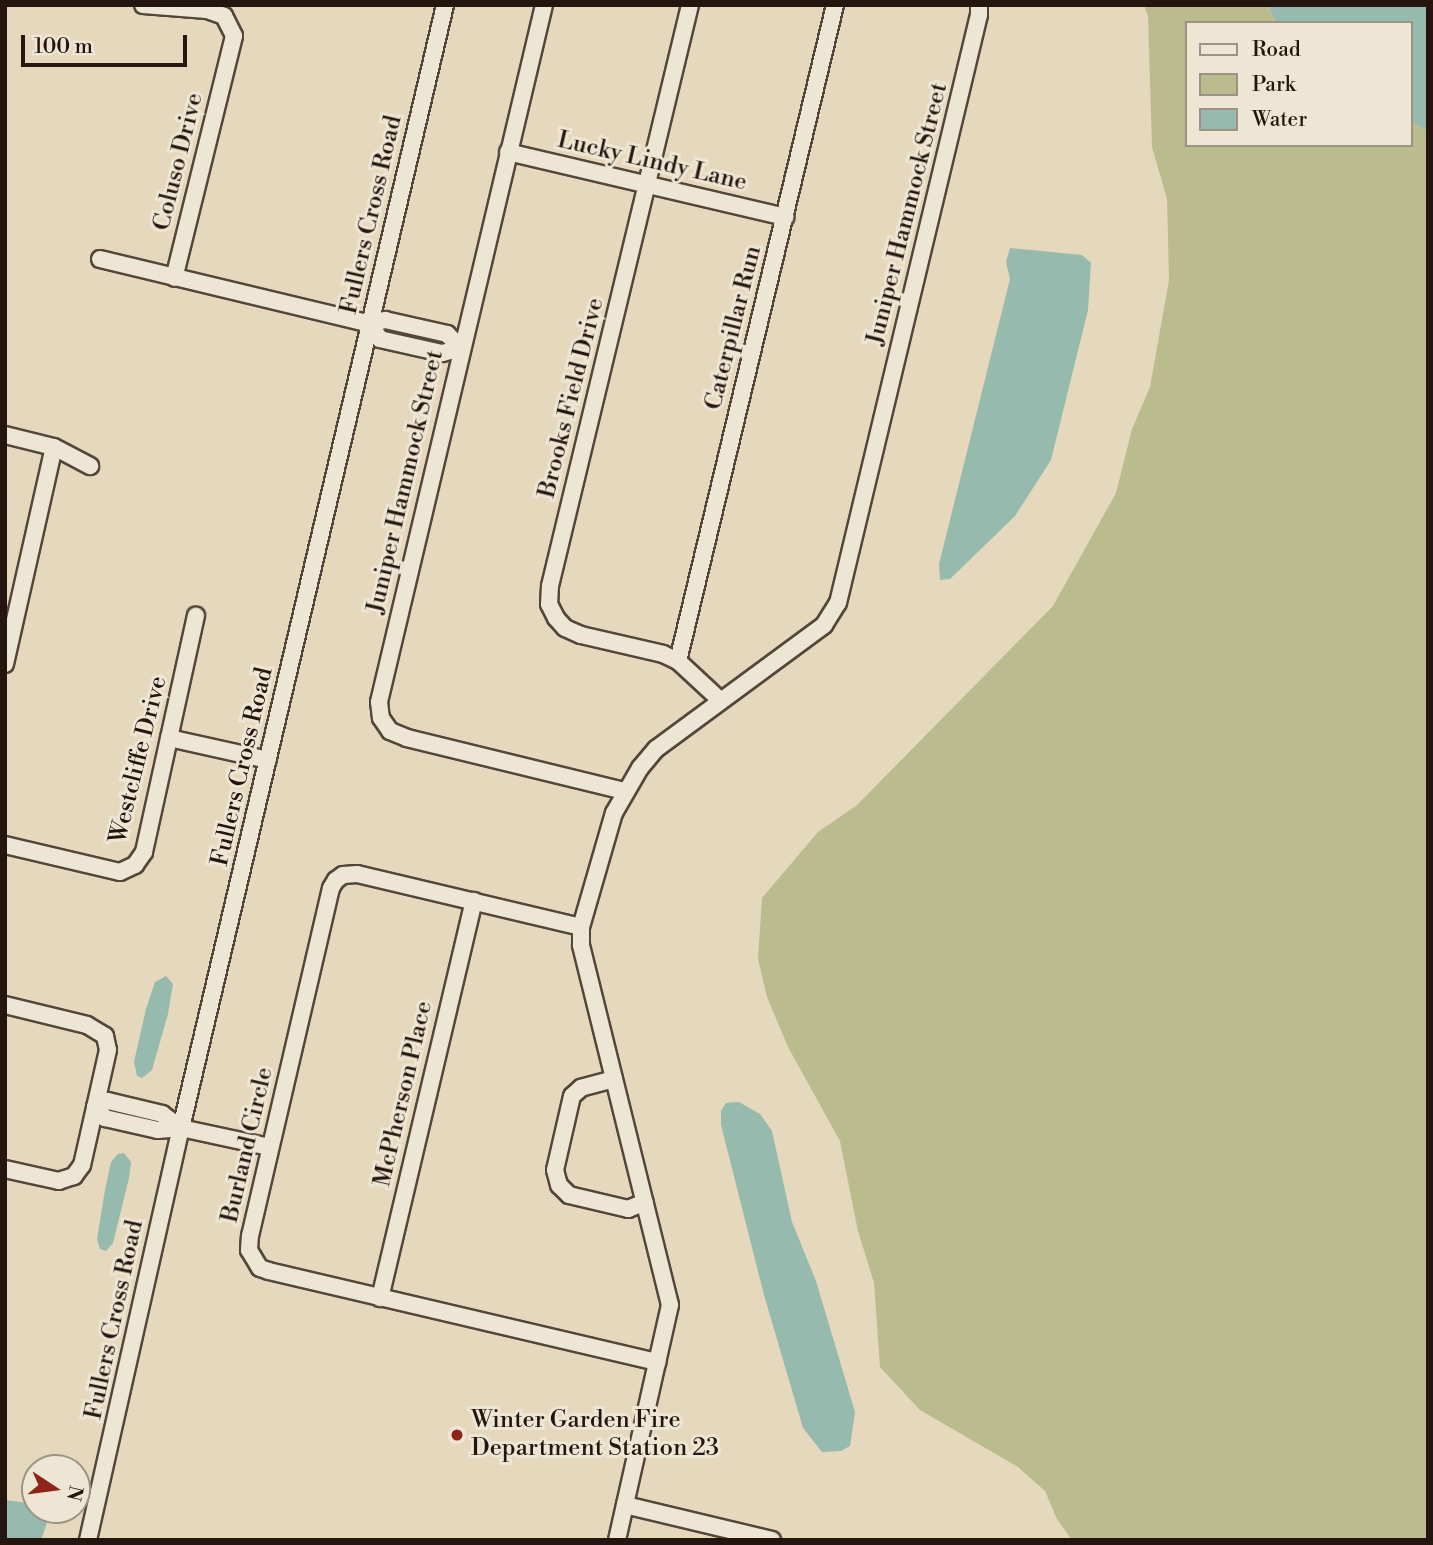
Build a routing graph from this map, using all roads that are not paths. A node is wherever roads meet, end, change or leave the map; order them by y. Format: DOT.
graph roads {
  1 [pos="143,5"];
  2 [pos="445,5"];
  3 [pos="544,5"];
  4 [pos="690,5"];
  5 [pos="835,5"];
  6 [pos="979,5"];
  7 [pos="228,10"];
  8 [pos="508,152"];
  9 [pos="647,185"];
  10 [pos="785,217"];
  11 [pos="100,259"];
  12 [pos="174,278"];
  13 [pos="370,324"];
  14 [pos="461,348"];
  15 [pos="5,435"];
  16 [pos="54,447"];
  17 [pos="90,466"];
  18 [pos="196,616"];
  19 [pos="678,661"];
  20 [pos="5,664"];
  21 [pos="720,699"];
  22 [pos="169,738"];
  23 [pos="268,760"];
  24 [pos="625,791"];
  25 [pos="5,845"];
  26 [pos="474,901"];
  27 [pos="582,927"];
  28 [pos="5,1005"];
  29 [pos="614,1079"];
  30 [pos="95,1107"];
  31 [pos="181,1128"];
  32 [pos="270,1147"];
  33 [pos="5,1169"];
  34 [pos="645,1202"];
  35 [pos="380,1298"];
  36 [pos="657,1362"];
  37 [pos="625,1505"];
  38 [pos="88,1540"];
  39 [pos="617,1540"];
  40 [pos="772,1540"];
  1 -- 7 [label="street, Coluso Drive"];
  2 -- 13 [label="street, Fullers Cross Road"];
  3 -- 8 [label="street, Juniper Hammock Street"];
  4 -- 9 [label="street, Brooks Field Drive"];
  5 -- 10 [label="street, Caterpillar Run"];
  6 -- 21 [label="street, Juniper Hammock Street"];
  7 -- 12 [label="street, Coluso Drive"];
  8 -- 9 [label="street, Lucky Lindy Lane"];
  8 -- 14 [label="street, Juniper Hammock Street"];
  9 -- 10 [label="street, Lucky Lindy Lane"];
  9 -- 19 [label="street, Brooks Field Drive"];
  10 -- 19 [label="street, Caterpillar Run"];
  11 -- 12 [label="street"];
  12 -- 13 [label="street"];
  13 -- 14 [label="street"];
  13 -- 23 [label="street, Fullers Cross Road"];
  14 -- 24 [label="street, Juniper Hammock Street"];
  15 -- 16 [label="street"];
  16 -- 17 [label="street"];
  16 -- 20 [label="street"];
  18 -- 22 [label="street, Westcliffe Drive"];
  19 -- 21 [label="street, Brooks Field Drive"];
  21 -- 24 [label="street, Juniper Hammock Street"];
  22 -- 23 [label="street"];
  22 -- 25 [label="street, Westcliffe Drive"];
  23 -- 31 [label="street, Fullers Cross Road"];
  24 -- 27 [label="street, Juniper Hammock Street"];
  26 -- 27 [label="street, Burland Circle"];
  26 -- 32 [label="street, Burland Circle"];
  26 -- 35 [label="street, McPherson Place"];
  27 -- 29 [label="street, Juniper Hammock Street"];
  28 -- 30 [label="street"];
  29 -- 34 [label="street, Juniper Hammock Street"];
  29 -- 34 [label="street"];
  30 -- 31 [label="street"];
  30 -- 33 [label="street"];
  31 -- 32 [label="street"];
  31 -- 38 [label="street, Fullers Cross Road"];
  32 -- 35 [label="street, Burland Circle"];
  34 -- 36 [label="street, Juniper Hammock Street"];
  35 -- 36 [label="street, Burland Circle"];
  36 -- 37 [label="street, Juniper Hammock Street"];
  37 -- 39 [label="street, Juniper Hammock Street"];
  37 -- 40 [label="street"];
}
